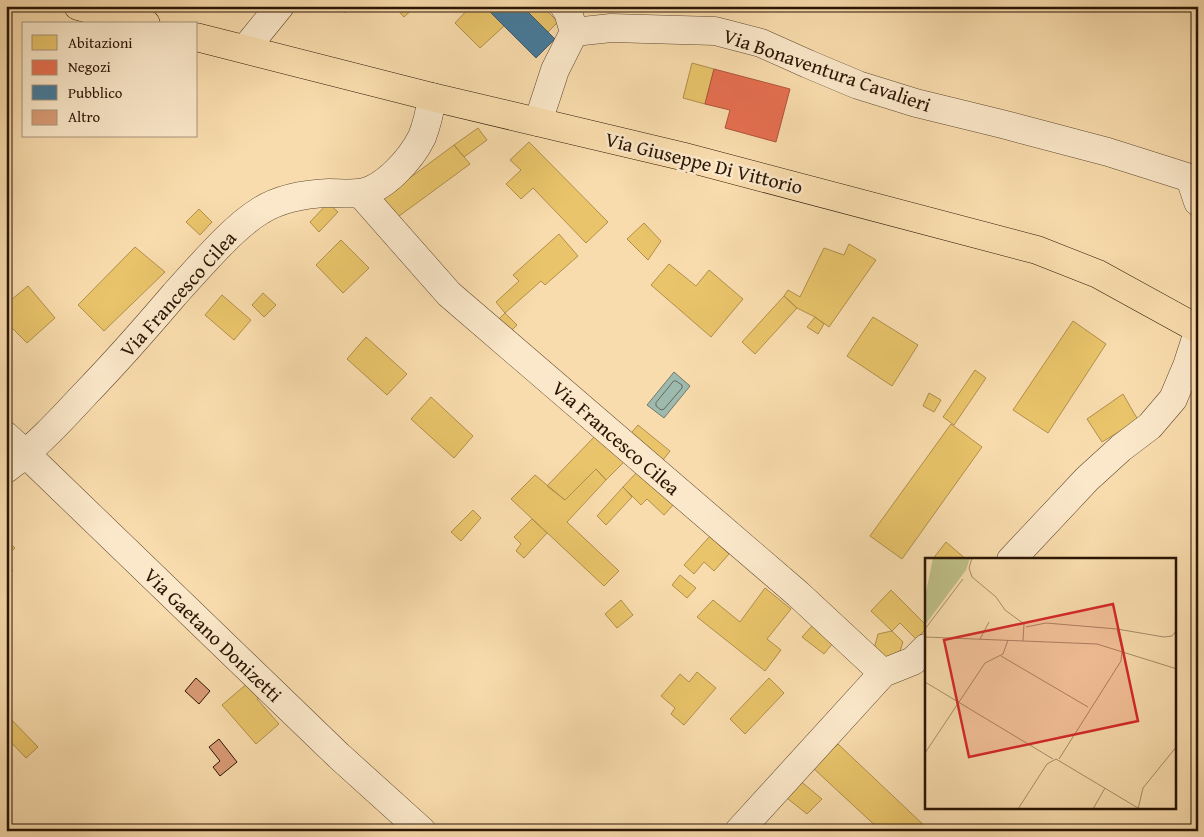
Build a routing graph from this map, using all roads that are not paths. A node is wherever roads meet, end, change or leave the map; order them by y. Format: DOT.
graph roads {
  1 [pos="78,6"];
  2 [pos="280,6"];
  3 [pos="564,6"];
  4 [pos="138,22"];
  5 [pos="574,32"];
  6 [pos="198,37"];
  7 [pos="245,49"];
  8 [pos="432,97"];
  9 [pos="538,122"];
  10 [pos="1195,187"];
  11 [pos="360,193"];
  12 [pos="1198,330"];
  13 [pos="6,436"];
  14 [pos="16,462"];
  15 [pos="1013,558"];
  16 [pos="925,649"];
  17 [pos="883,673"];
  18 [pos="422,831"];
  19 [pos="739,831"];
  1 -- 4 [label="main road"];
  2 -- 7 [label="street"];
  3 -- 5 [label="street"];
  5 -- 9 [label="street"];
  5 -- 10 [label="street, Via Bonaventura Cavalieri"];
  6 -- 7 [label="main road, Via Giuseppe Di Vittorio"];
  7 -- 8 [label="main road, Via Giuseppe Di Vittorio"];
  8 -- 9 [label="main road, Via Giuseppe Di Vittorio"];
  8 -- 11 [label="street, Via Francesco Cilea"];
  9 -- 12 [label="main road, Via Giuseppe Di Vittorio"];
  11 -- 14 [label="street, Via Francesco Cilea"];
  11 -- 17 [label="street, Via Francesco Cilea"];
  12 -- 15 [label="street"];
  13 -- 14 [label="street, Via Gaetano Donizetti"];
  14 -- 18 [label="street, Via Gaetano Donizetti"];
  16 -- 17 [label="street"];
  17 -- 19 [label="street"];
}
